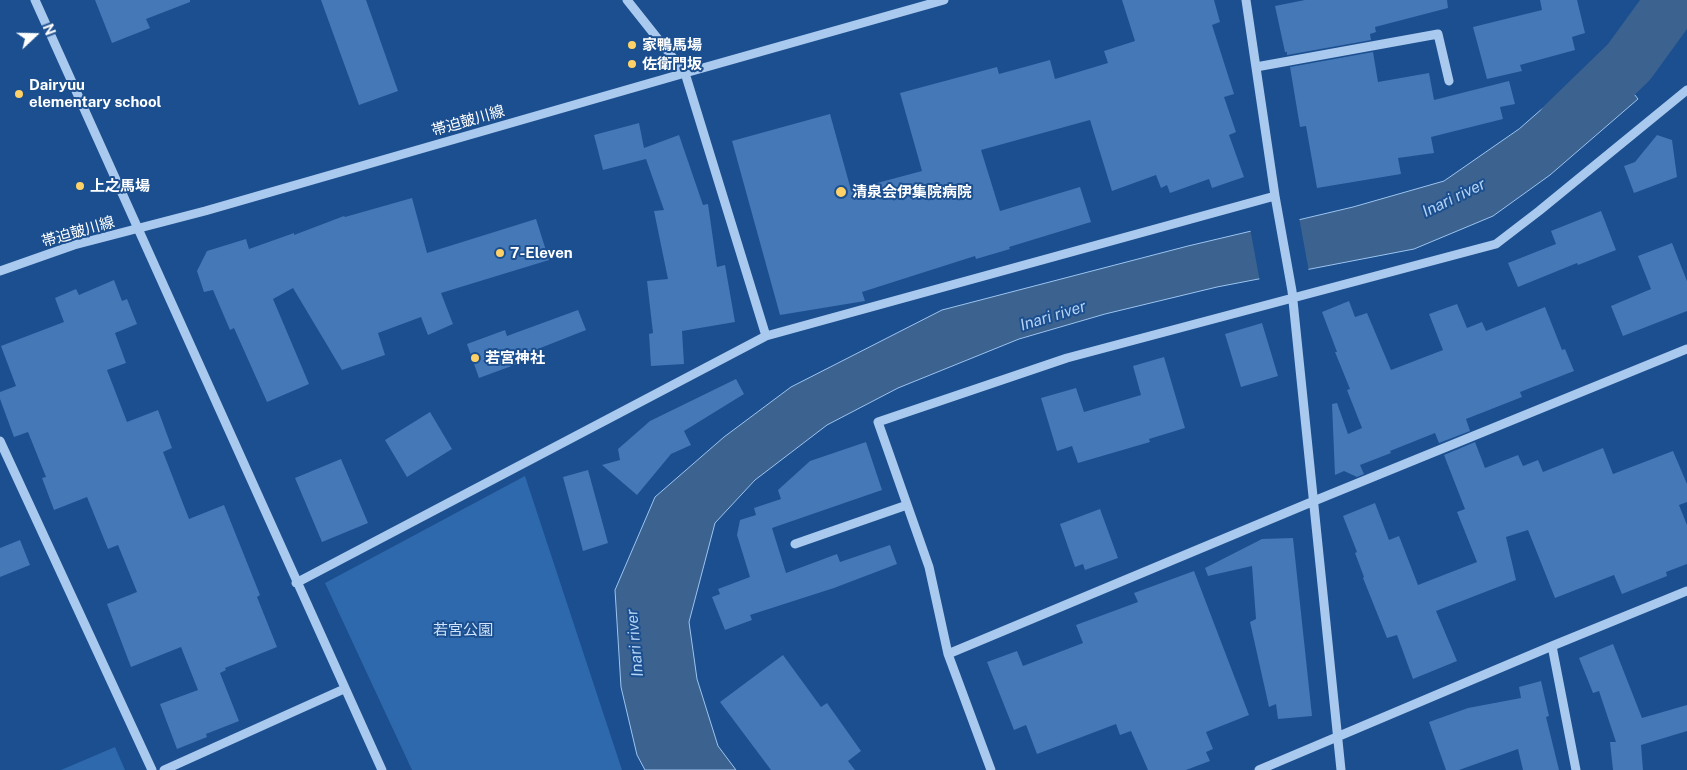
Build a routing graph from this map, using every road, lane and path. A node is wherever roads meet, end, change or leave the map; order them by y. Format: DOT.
graph roads {
  1 [pos="35,0"];
  2 [pos="627,0"];
  3 [pos="944,0"];
  4 [pos="1246,0"];
  5 [pos="1256,67"];
  6 [pos="685,73"];
  7 [pos="1449,81"];
  8 [pos="1687,90"];
  9 [pos="1276,200"];
  10 [pos="138,229"];
  11 [pos="0,271"];
  12 [pos="1293,294"];
  13 [pos="766,336"];
  14 [pos="1687,349"];
  15 [pos="0,441"];
  16 [pos="1314,501"];
  17 [pos="907,505"];
  18 [pos="796,544"];
  19 [pos="296,582"];
  20 [pos="1687,591"];
  21 [pos="1552,646"];
  22 [pos="948,654"];
  23 [pos="344,690"];
  24 [pos="1338,737"];
  25 [pos="152,770"];
  26 [pos="164,770"];
  27 [pos="382,770"];
  28 [pos="991,770"];
  29 [pos="1259,770"];
  30 [pos="1341,770"];
  31 [pos="1576,770"];
  1 -- 10 [label="street"];
  2 -- 6 [label="street"];
  3 -- 6 [label="street, 帯迫皷川線"];
  4 -- 5 [label="street"];
  5 -- 7 [label="street"];
  5 -- 9 [label="street"];
  6 -- 10 [label="street, 帯迫皷川線"];
  6 -- 13 [label="street"];
  8 -- 12 [label="street"];
  9 -- 12 [label="street"];
  9 -- 13 [label="street"];
  10 -- 11 [label="street, 帯迫皷川線"];
  10 -- 19 [label="street"];
  12 -- 16 [label="street"];
  12 -- 17 [label="street"];
  13 -- 19 [label="street"];
  14 -- 16 [label="street"];
  15 -- 25 [label="street"];
  16 -- 22 [label="street"];
  16 -- 24 [label="street"];
  17 -- 18 [label="street"];
  17 -- 22 [label="street"];
  19 -- 23 [label="street"];
  20 -- 21 [label="street"];
  21 -- 24 [label="street"];
  21 -- 31 [label="street"];
  22 -- 28 [label="street"];
  23 -- 26 [label="street"];
  23 -- 27 [label="street"];
  24 -- 29 [label="street"];
  24 -- 30 [label="street"];
}
